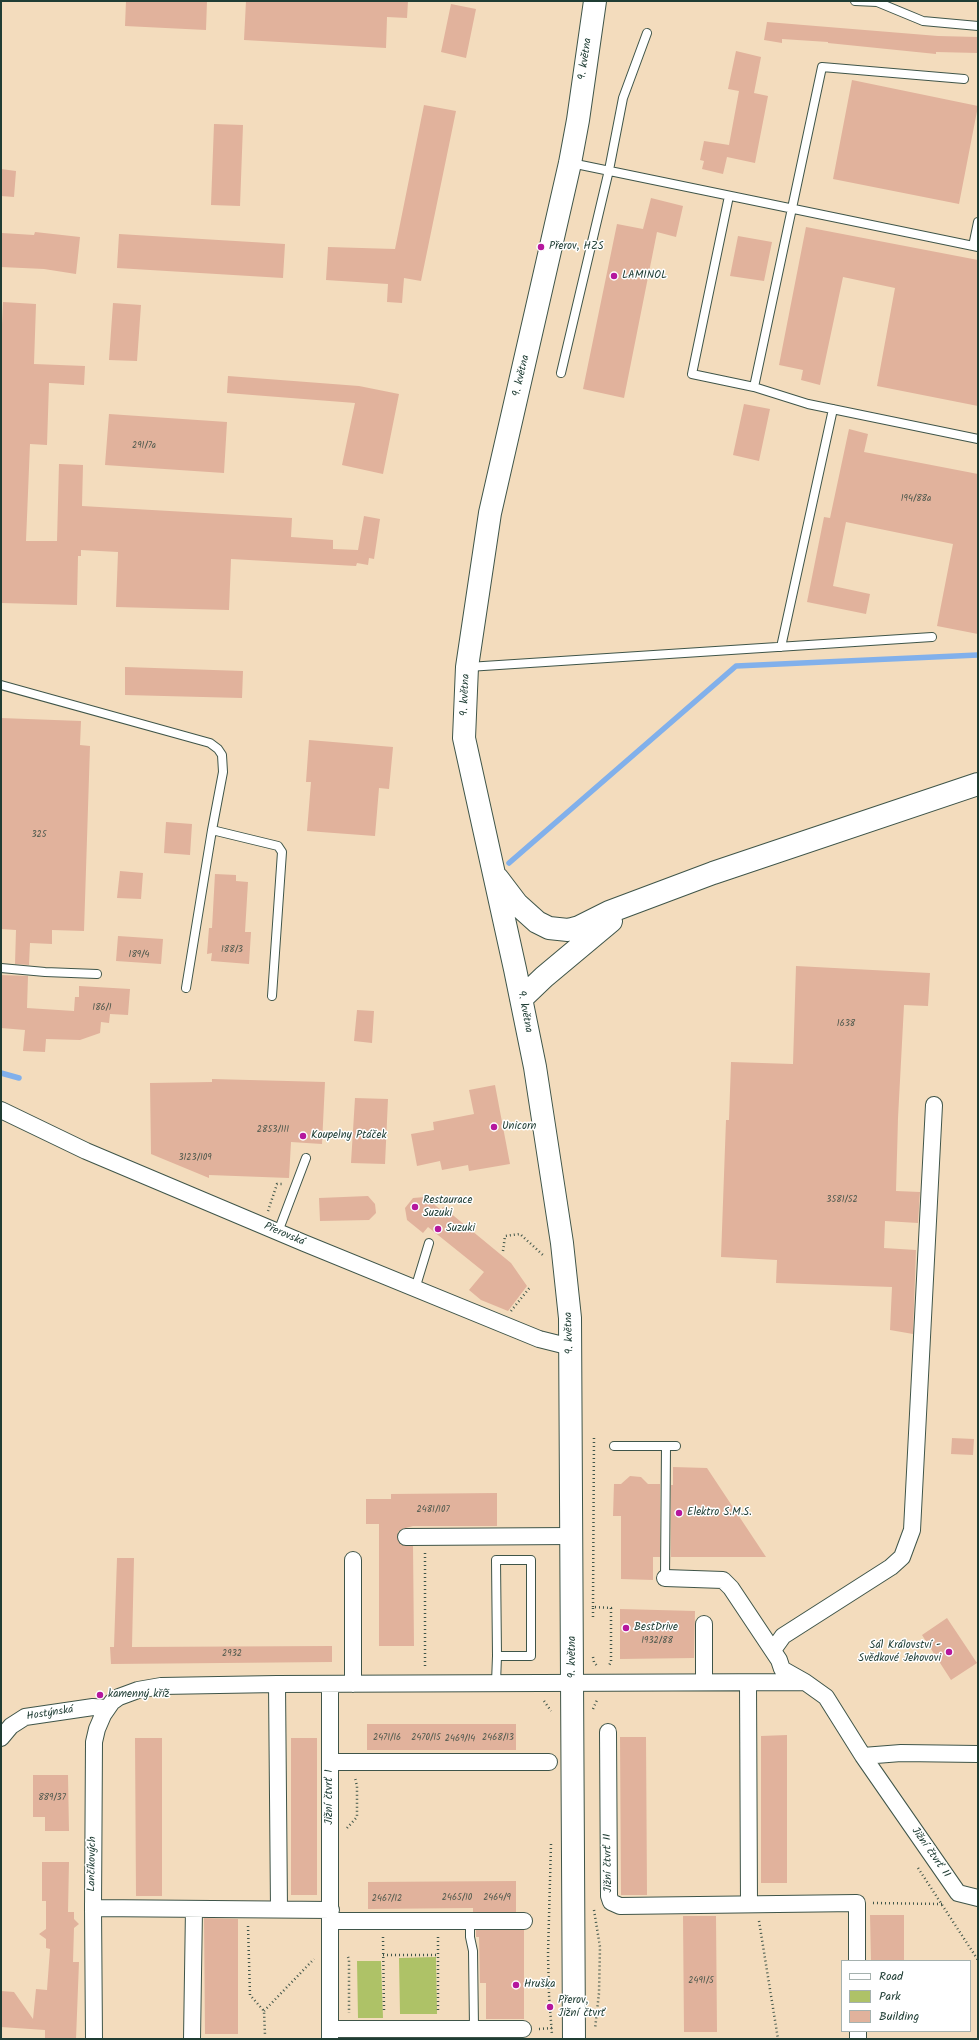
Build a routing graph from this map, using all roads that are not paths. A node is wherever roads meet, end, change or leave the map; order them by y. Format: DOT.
graph roads {
  1 [pos="595,1"];
  2 [pos="855,1"];
  3 [pos="878,2"];
  4 [pos="978,26"];
  5 [pos="647,33"];
  6 [pos="964,79"];
  7 [pos="570,163"];
  8 [pos="609,170"];
  9 [pos="729,196"];
  10 [pos="791,209"];
  11 [pos="978,222"];
  12 [pos="975,247"];
  13 [pos="561,373"];
  14 [pos="754,387"];
  15 [pos="833,409"];
  16 [pos="978,439"];
  17 [pos="932,637"];
  18 [pos="781,647"];
  19 [pos="467,667"];
  20 [pos="1,685"];
  21 [pos="978,784"];
  22 [pos="212,830"];
  23 [pos="494,874"];
  24 [pos="647,898"];
  25 [pos="1,968"];
  26 [pos="97,974"];
  27 [pos="186,988"];
  28 [pos="272,996"];
  29 [pos="521,999"];
  30 [pos="934,1105"];
  31 [pos="1,1110"];
  32 [pos="306,1158"];
  33 [pos="278,1232"];
  34 [pos="429,1243"];
  35 [pos="415,1289"];
  36 [pos="571,1347"];
  37 [pos="614,1446"];
  38 [pos="666,1446"];
  39 [pos="676,1446"];
  40 [pos="406,1536"];
  41 [pos="572,1536"];
  42 [pos="353,1560"];
  43 [pos="665,1578"];
  44 [pos="704,1624"];
  45 [pos="773,1650"];
  46 [pos="496,1656"];
  47 [pos="704,1682"];
  48 [pos="805,1682"];
  49 [pos="496,1683"];
  50 [pos="573,1683"];
  51 [pos="748,1683"];
  52 [pos="277,1684"];
  53 [pos="330,1684"];
  54 [pos="353,1684"];
  55 [pos="107,1708"];
  56 [pos="608,1732"];
  57 [pos="1,1738"];
  58 [pos="978,1754"];
  59 [pos="863,1756"];
  60 [pos="330,1762"];
  61 [pos="549,1762"];
  62 [pos="978,1898"];
  63 [pos="752,1904"];
  64 [pos="93,1908"];
  65 [pos="279,1908"];
  66 [pos="194,1909"];
  67 [pos="331,1915"];
  68 [pos="470,1921"];
  69 [pos="524,1921"];
  70 [pos="858,1960"];
  71 [pos="474,2028"];
  72 [pos="523,2029"];
  73 [pos="330,2034"];
  74 [pos="94,2039"];
  75 [pos="192,2039"];
  76 [pos="574,2039"];
  1 -- 7 [label="main road, 9. května"];
  2 -- 3 [label="lane"];
  3 -- 4 [label="lane"];
  5 -- 8 [label="lane"];
  6 -- 10 [label="lane"];
  7 -- 8 [label="lane"];
  7 -- 19 [label="main road, 9. května"];
  8 -- 9 [label="lane"];
  8 -- 13 [label="lane"];
  9 -- 10 [label="lane"];
  9 -- 14 [label="lane"];
  10 -- 12 [label="lane"];
  10 -- 14 [label="lane"];
  11 -- 12 [label="lane"];
  14 -- 15 [label="lane"];
  15 -- 16 [label="lane"];
  15 -- 18 [label="lane"];
  17 -- 18 [label="lane"];
  18 -- 19 [label="lane"];
  19 -- 23 [label="main road, 9. května"];
  20 -- 22 [label="lane"];
  21 -- 24 [label="main road"];
  22 -- 27 [label="lane"];
  22 -- 28 [label="lane"];
  23 -- 24 [label="main road"];
  23 -- 29 [label="main road, 9. května"];
  24 -- 29 [label="main road"];
  25 -- 26 [label="lane"];
  29 -- 36 [label="main road, 9. května"];
  30 -- 45 [label="street"];
  31 -- 33 [label="street, Přerovská"];
  32 -- 33 [label="lane"];
  33 -- 35 [label="street, Přerovská"];
  34 -- 35 [label="lane"];
  35 -- 36 [label="street, Přerovská"];
  36 -- 41 [label="main road, 9. května"];
  37 -- 38 [label="lane"];
  38 -- 39 [label="lane"];
  38 -- 43 [label="lane"];
  40 -- 41 [label="street"];
  41 -- 50 [label="main road, 9. května"];
  42 -- 54 [label="street"];
  43 -- 45 [label="street, Jižní čtvrť II"];
  44 -- 47 [label="street"];
  45 -- 48 [label="street, Jižní čtvrť II"];
  46 -- 46 [label="lane"];
  46 -- 49 [label="lane"];
  47 -- 50 [label="street"];
  47 -- 51 [label="street"];
  48 -- 51 [label="street"];
  48 -- 59 [label="street, Jižní čtvrť II"];
  49 -- 50 [label="street"];
  49 -- 54 [label="street"];
  50 -- 76 [label="main road, 9. května"];
  51 -- 63 [label="street"];
  52 -- 53 [label="street"];
  52 -- 55 [label="street, Lančíkových"];
  52 -- 65 [label="street"];
  53 -- 54 [label="street"];
  53 -- 60 [label="street, Jižní čtvrť I"];
  55 -- 57 [label="street, Hostýnská"];
  55 -- 64 [label="street, Lančíkových"];
  56 -- 63 [label="street, Jižní čtvrť II"];
  58 -- 59 [label="street"];
  59 -- 62 [label="street, Jižní čtvrť II"];
  60 -- 61 [label="street"];
  60 -- 67 [label="street, Jižní čtvrť I"];
  63 -- 70 [label="street, Jižní čtvrť II"];
  64 -- 66 [label="street"];
  64 -- 74 [label="street, Lančíkových"];
  65 -- 66 [label="street"];
  65 -- 67 [label="street"];
  66 -- 75 [label="street"];
  67 -- 68 [label="street"];
  67 -- 73 [label="street, Jižní čtvrť I"];
  68 -- 69 [label="street"];
  68 -- 71 [label="lane"];
  71 -- 72 [label="street, Jižní čtvrť I"];
  71 -- 73 [label="street, Jižní čtvrť I"];
}
